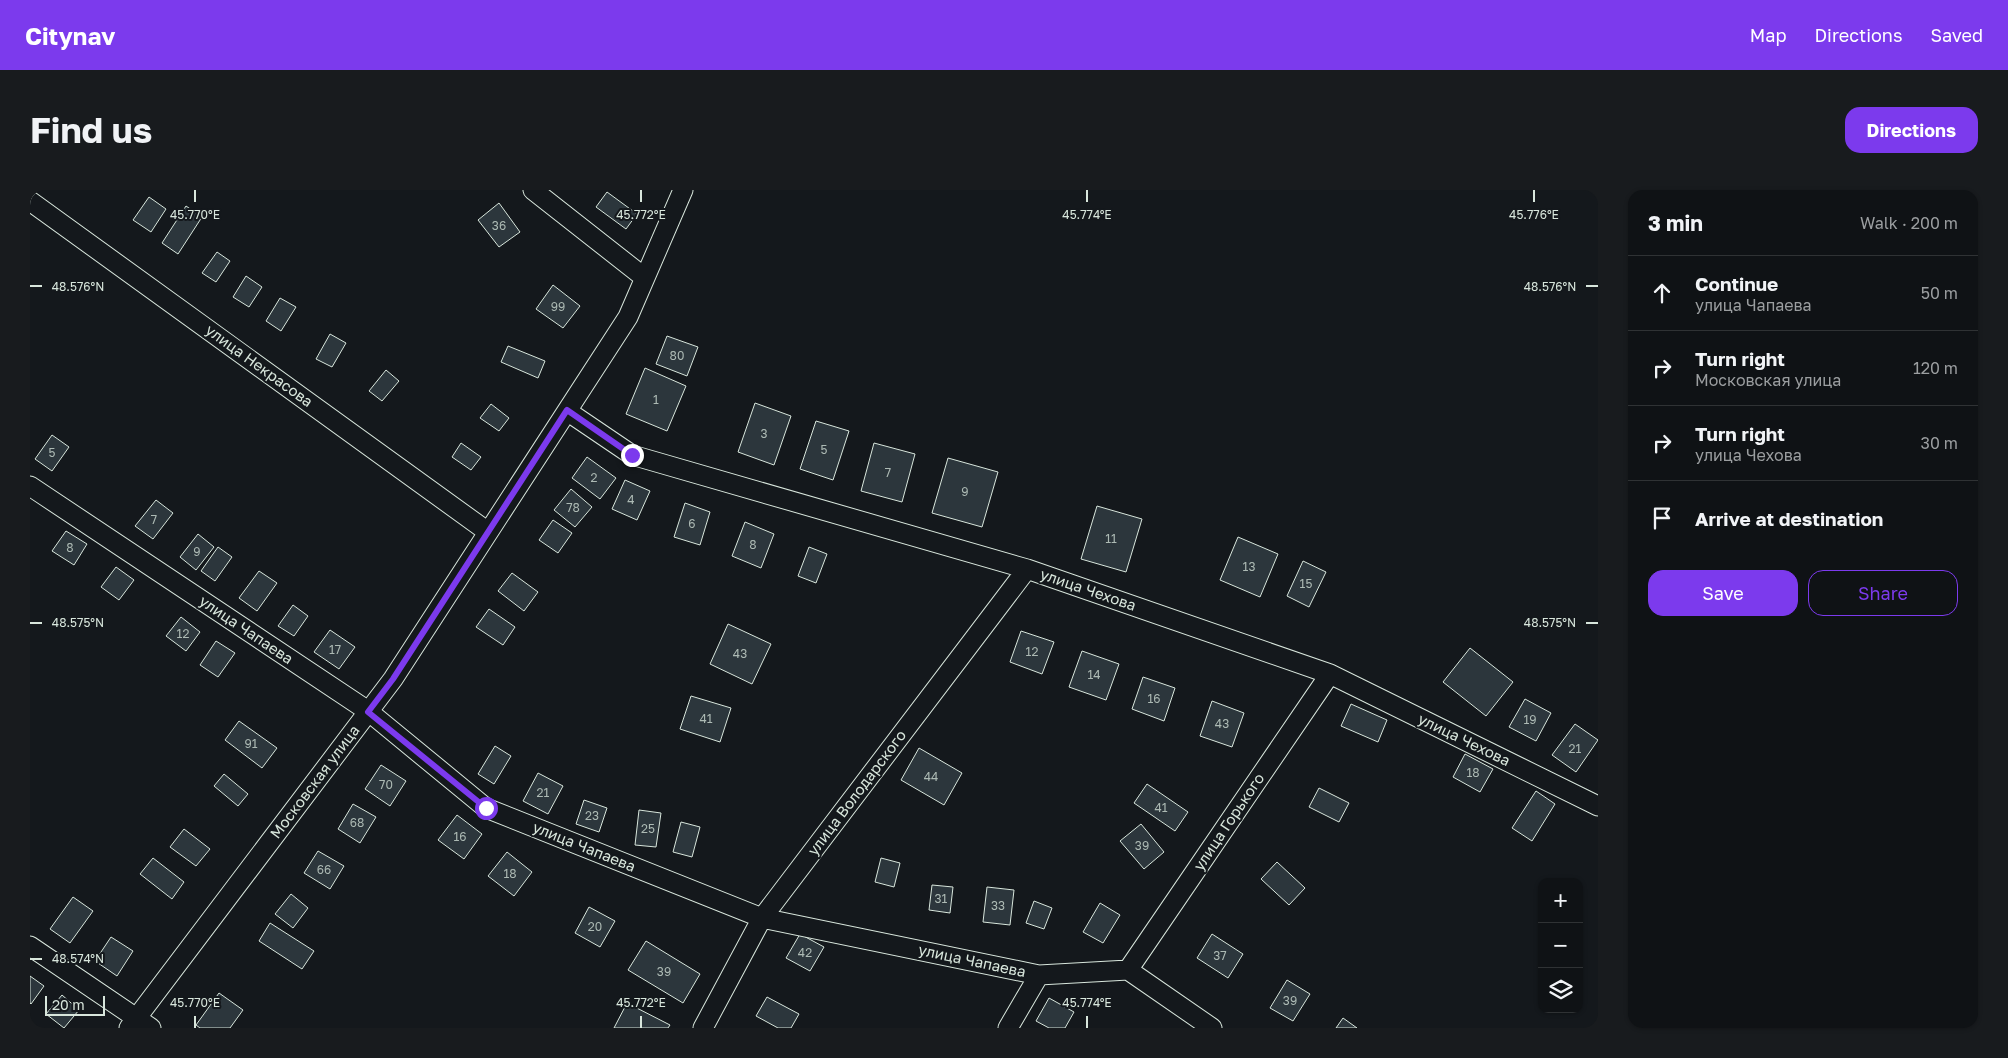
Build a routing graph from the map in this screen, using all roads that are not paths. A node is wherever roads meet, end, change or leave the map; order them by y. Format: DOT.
graph roads {
  1 [pos="532,190"];
  2 [pos="683,190"];
  3 [pos="30,201"];
  4 [pos="645,278"];
  5 [pos="567,410"];
  6 [pos="30,486"];
  7 [pos="488,532"];
  8 [pos="1027,569"];
  9 [pos="1330,674"];
  10 [pos="368,712"];
  11 [pos="1598,806"];
  12 [pos="762,918"];
  13 [pos="30,946"];
  14 [pos="1128,970"];
  15 [pos="1039,975"];
  16 [pos="139,1025"];
  17 [pos="703,1028"];
  18 [pos="1008,1028"];
  19 [pos="1212,1028"];
  1 -- 4 [label="street"];
  2 -- 4 [label="street, Московская улица"];
  3 -- 7 [label="street, улица Некрасова"];
  4 -- 5 [label="street, Московская улица"];
  5 -- 7 [label="street, Московская улица"];
  5 -- 8 [label="street, улица Чехова"];
  6 -- 10 [label="street, улица Чапаева"];
  7 -- 10 [label="street, Московская улица"];
  8 -- 9 [label="street, улица Чехова"];
  8 -- 12 [label="street, улица Володарского"];
  9 -- 11 [label="street, улица Чехова"];
  9 -- 14 [label="street, улица Горького"];
  10 -- 12 [label="street, улица Чапаева"];
  10 -- 16 [label="street, Московская улица"];
  12 -- 15 [label="street, улица Чапаева"];
  12 -- 17 [label="street, улица Володарского"];
  13 -- 16 [label="street"];
  14 -- 15 [label="street, улица Чапаева"];
  14 -- 19 [label="street"];
  15 -- 18 [label="street"];
}
